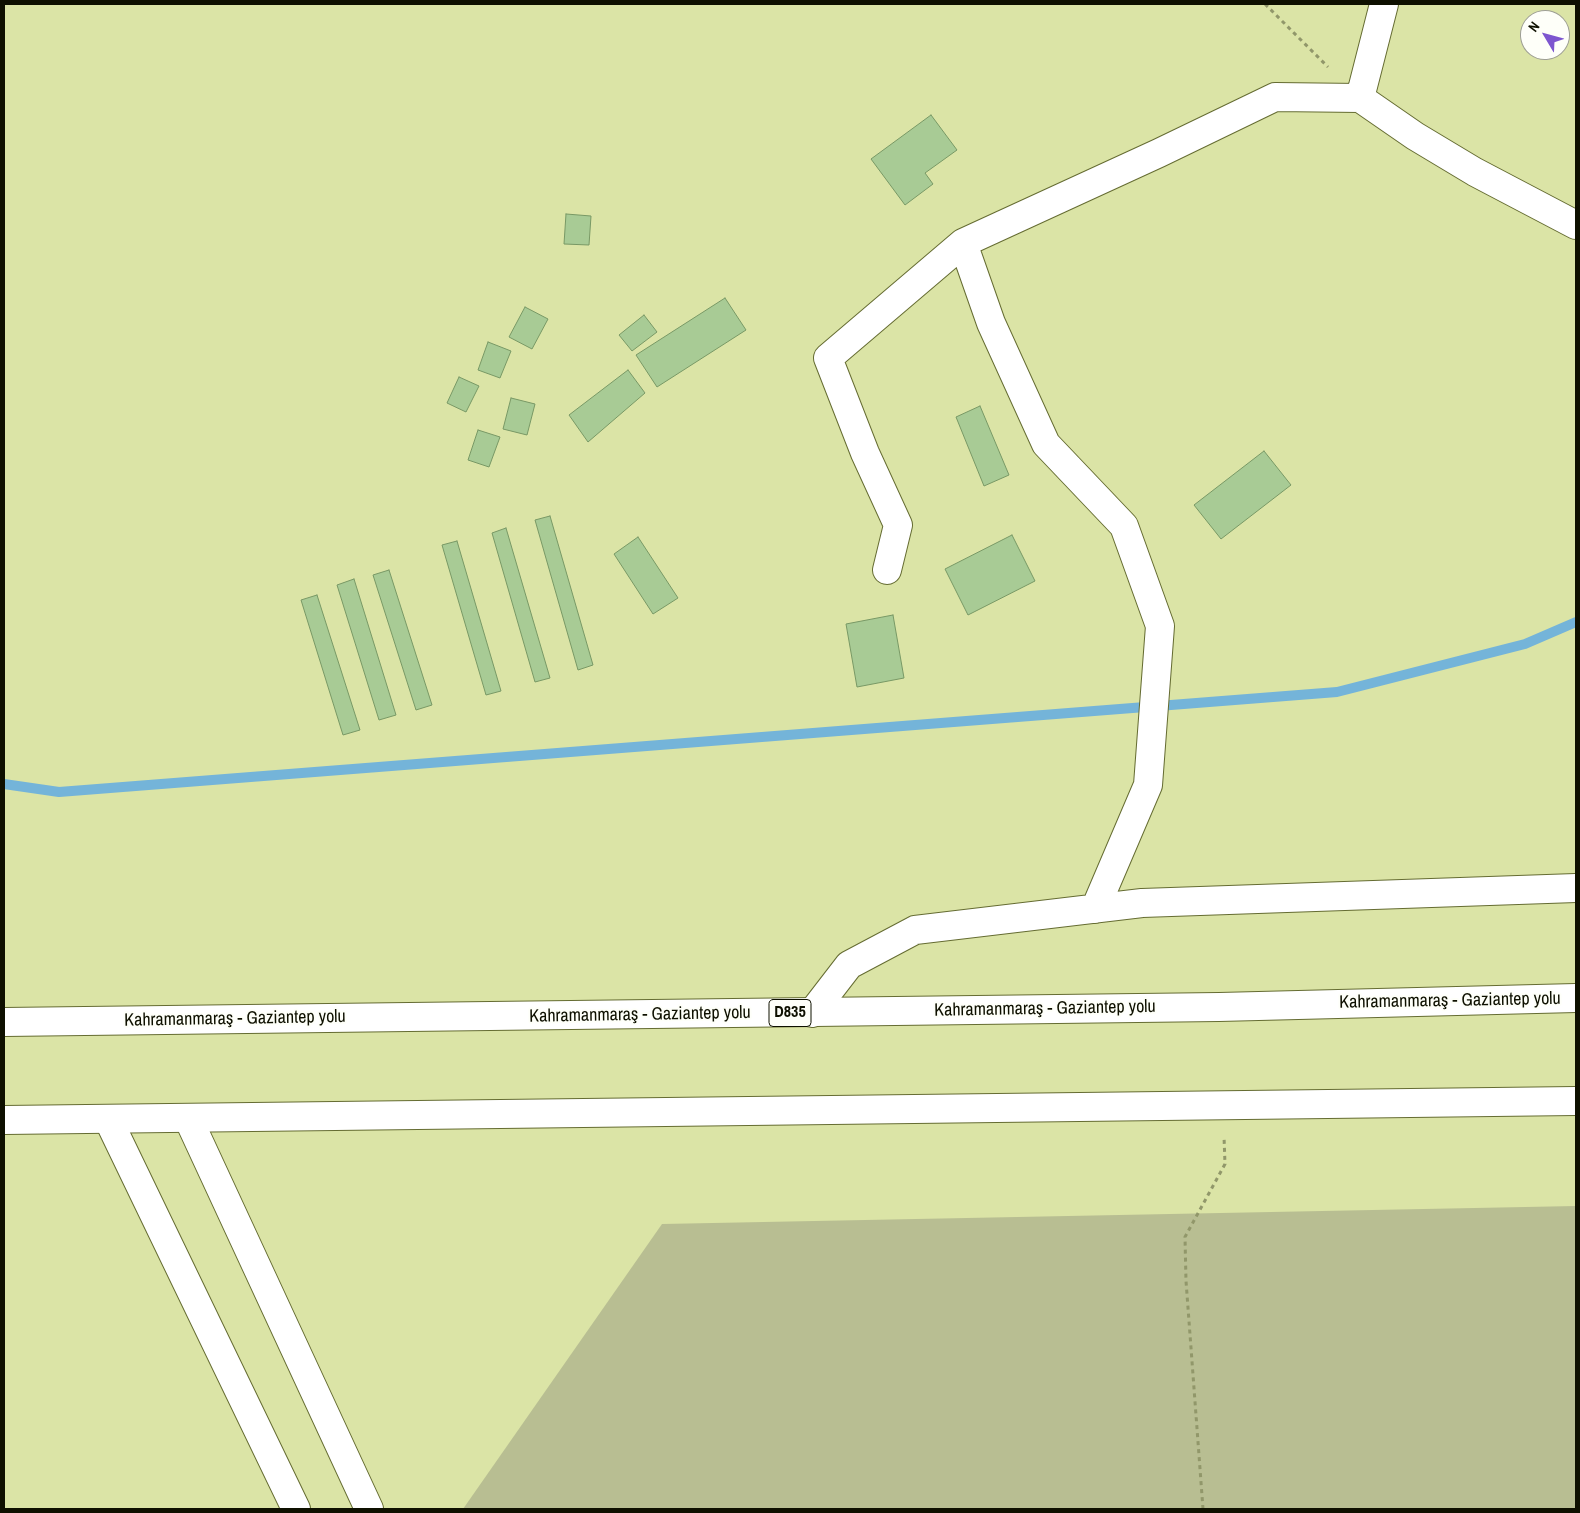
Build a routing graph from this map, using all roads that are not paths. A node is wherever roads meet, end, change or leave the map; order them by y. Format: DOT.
graph roads {
  1 [pos="1384,4"];
  2 [pos="1360,98"];
  3 [pos="1576,226"];
  4 [pos="963,243"];
  5 [pos="887,570"];
  6 [pos="1576,888"];
  7 [pos="1094,909"];
  8 [pos="1576,998"];
  9 [pos="812,1012"];
  10 [pos="4,1022"];
  11 [pos="1576,1101"];
  12 [pos="188,1118"];
  13 [pos="108,1119"];
  14 [pos="4,1120"];
  15 [pos="296,1509"];
  16 [pos="369,1509"];
  1 -- 2 [label="main road"];
  2 -- 3 [label="main road"];
  2 -- 4 [label="main road"];
  4 -- 5 [label="main road"];
  4 -- 7 [label="main road"];
  6 -- 7 [label="main road"];
  7 -- 9 [label="main road"];
  8 -- 9 [label="main road, Kahramanmaraş - Gaziantep yolu / D835"];
  9 -- 10 [label="main road, Kahramanmaraş - Gaziantep yolu / D835"];
  11 -- 12 [label="main road"];
  12 -- 13 [label="main road"];
  12 -- 16 [label="main road"];
  13 -- 14 [label="main road"];
  13 -- 15 [label="main road"];
}
